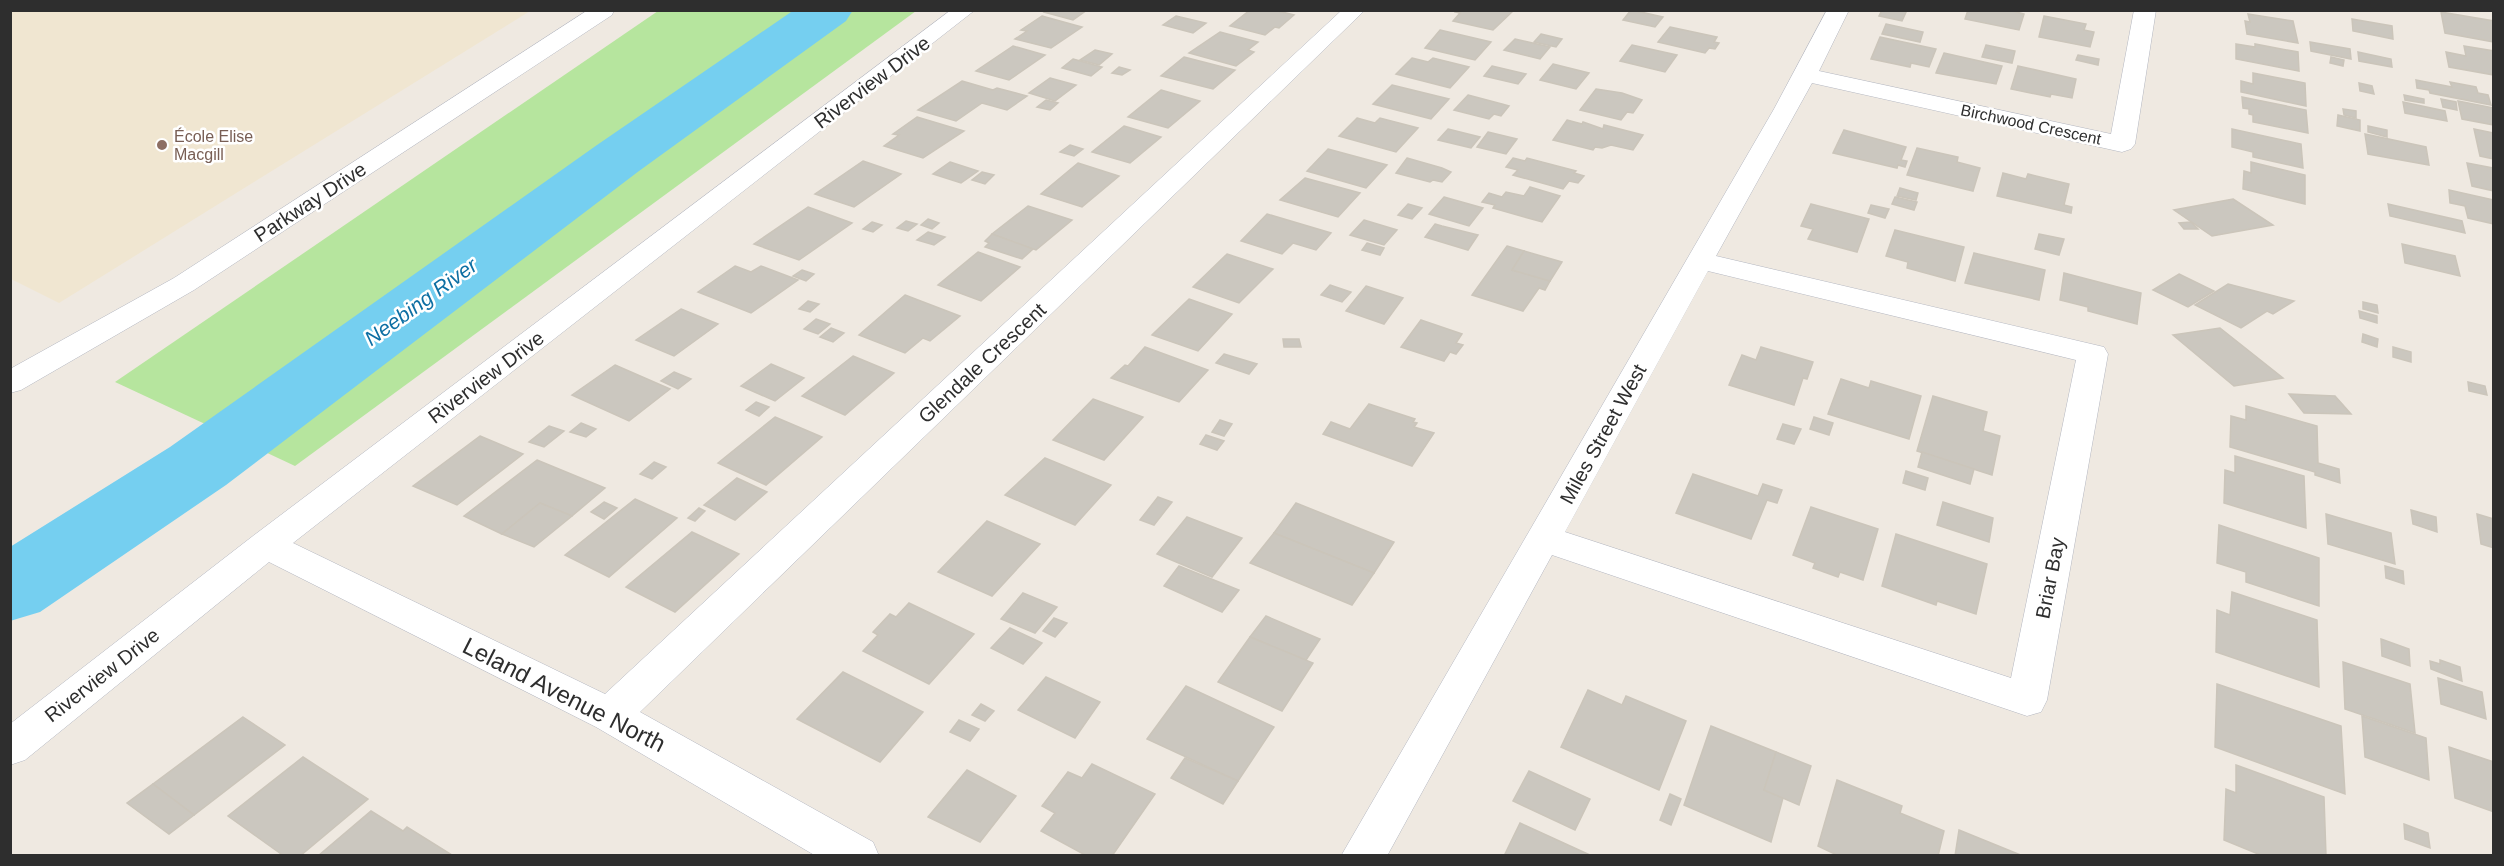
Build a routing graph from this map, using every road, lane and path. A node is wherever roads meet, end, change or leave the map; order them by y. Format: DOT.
graph roads {
  1 [pos="604,10"];
  2 [pos="965,10"];
  3 [pos="1355,10"];
  4 [pos="1838,10"];
  5 [pos="2145,10"];
  6 [pos="1807,75"];
  7 [pos="1699,260"];
  8 [pos="10,383"];
  9 [pos="1545,539"];
  10 [pos="266,545"];
  11 [pos="610,715"];
  12 [pos="10,748"];
  13 [pos="856,855"];
  14 [pos="1364,855"];
  1 -- 8 [label="street, Parkway Drive"];
  2 -- 10 [label="street, Riverview Drive"];
  3 -- 11 [label="street, Glendale Crescent"];
  4 -- 6 [label="street, Miles Street West"];
  5 -- 6 [label="street, Birchwood Crescent"];
  6 -- 7 [label="street, Miles Street West"];
  7 -- 9 [label="street, Miles Street West"];
  7 -- 9 [label="street, Briar Bay"];
  9 -- 14 [label="street, Miles Street West"];
  10 -- 11 [label="street, Leland Avenue North"];
  10 -- 12 [label="street, Riverview Drive"];
  11 -- 13 [label="street, Leland Avenue North"];
}
